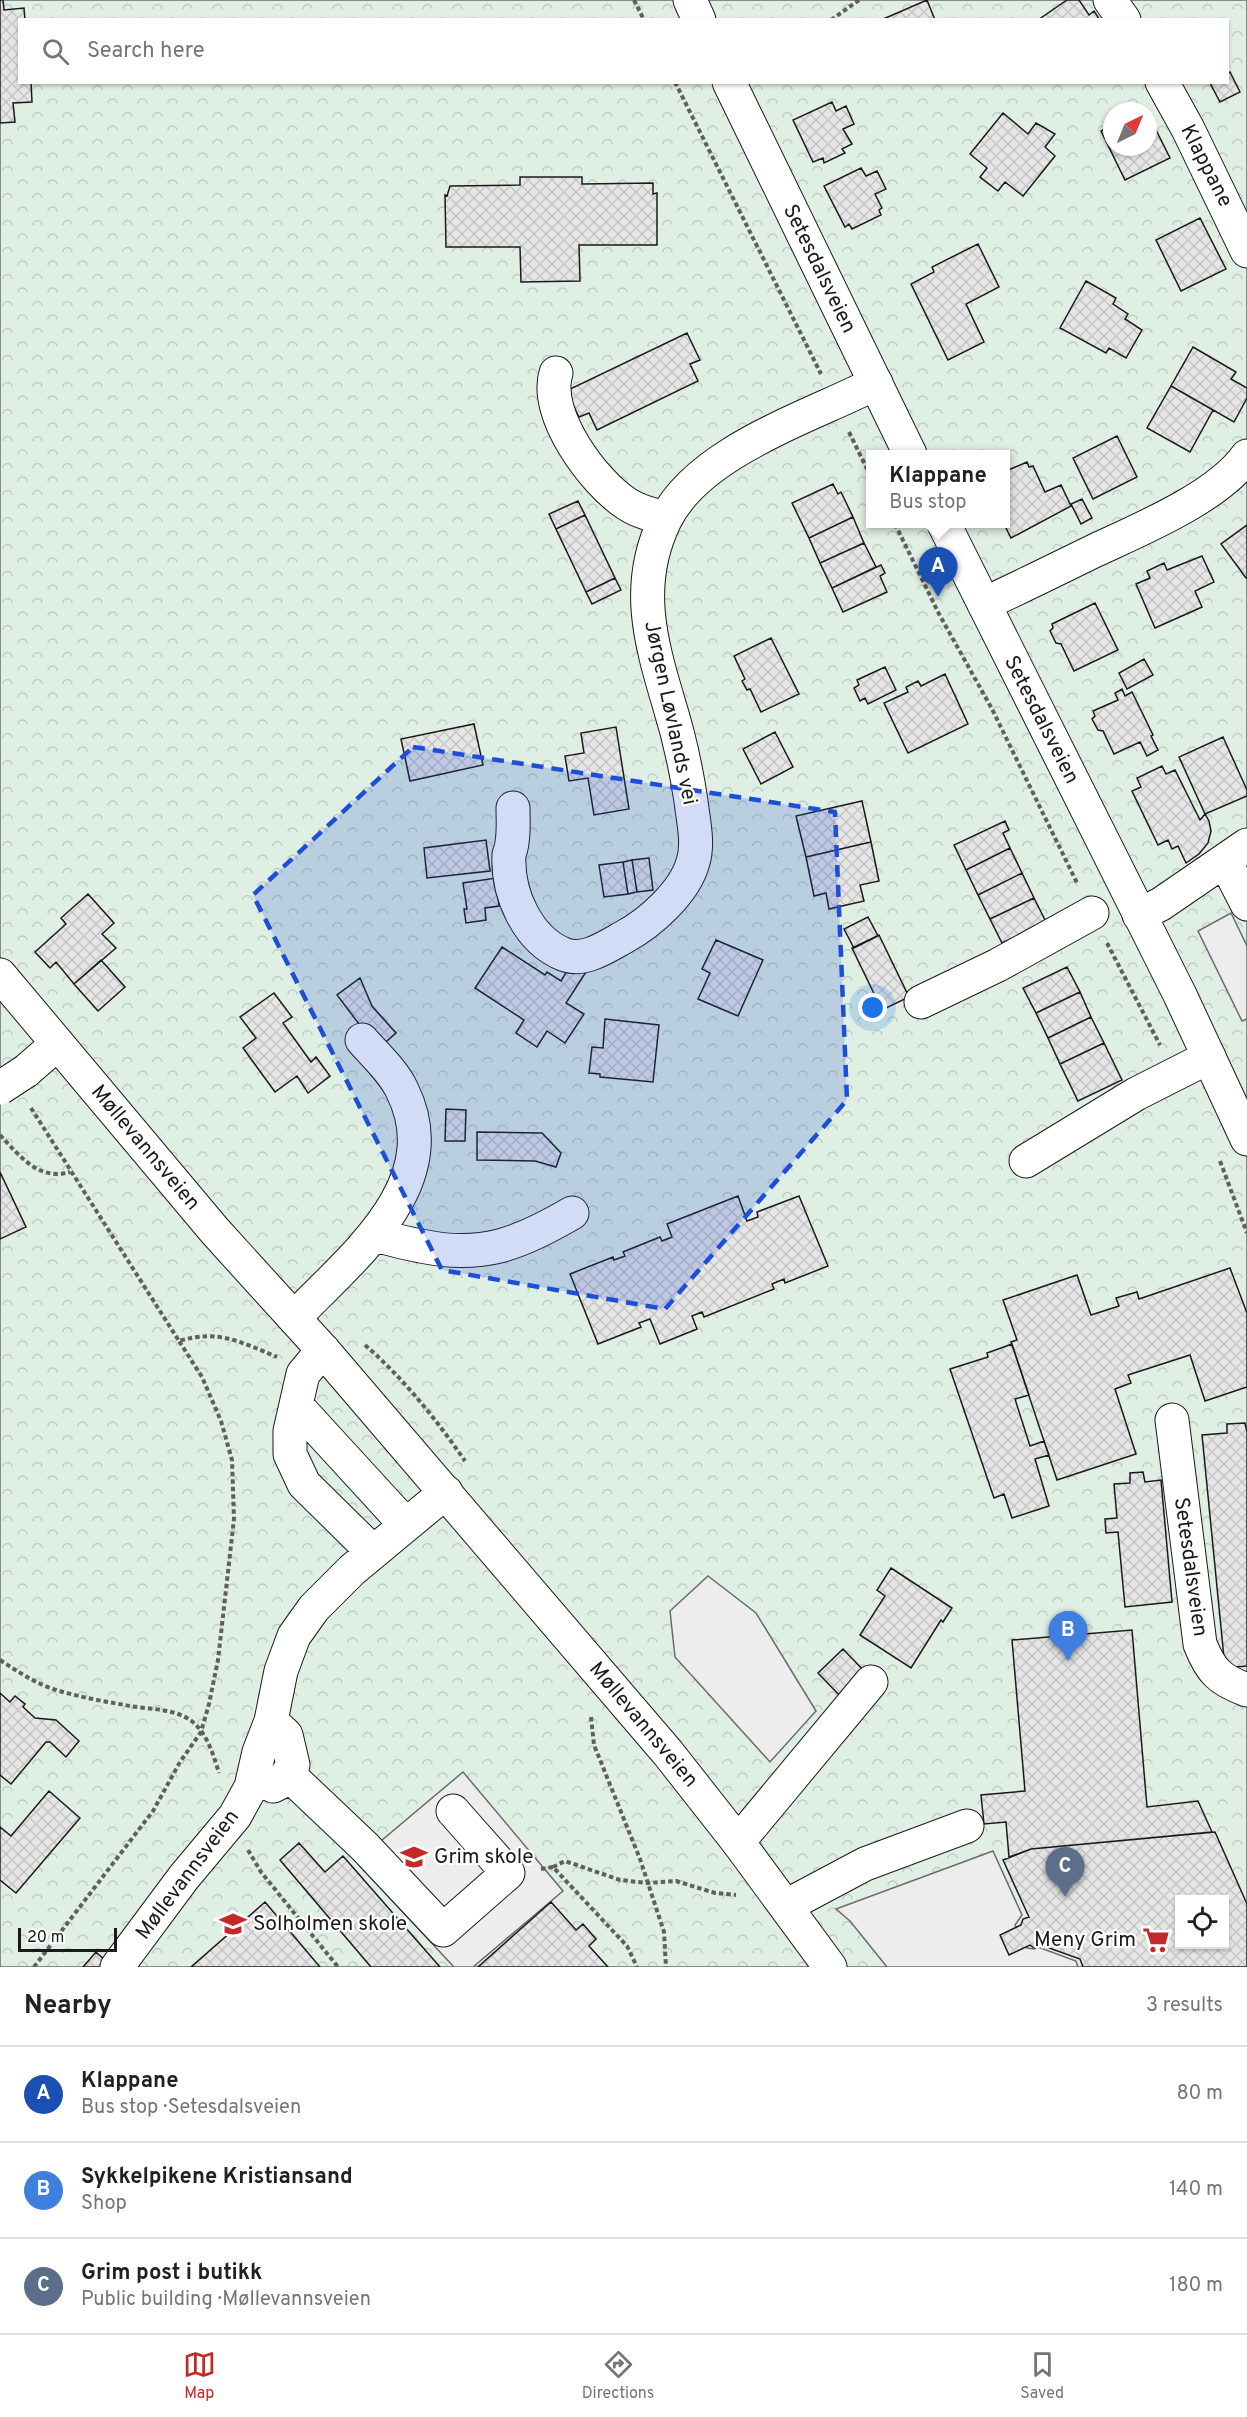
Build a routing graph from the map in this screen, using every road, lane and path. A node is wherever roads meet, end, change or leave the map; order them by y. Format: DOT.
graph roads {
  1 [pos="634,0"];
  2 [pos="690,0"];
  3 [pos="859,0"];
  4 [pos="1110,0"];
  5 [pos="643,18"];
  6 [pos="698,18"];
  7 [pos="834,18"];
  8 [pos="1123,18"];
  9 [pos="676,84"];
  10 [pos="730,84"];
  11 [pos="1163,84"];
  12 [pos="1247,250"];
  13 [pos="556,373"];
  14 [pos="876,383"];
  15 [pos="836,404"];
  16 [pos="908,450"];
  17 [pos="1247,456"];
  18 [pos="866,467"];
  19 [pos="666,518"];
  20 [pos="897,528"];
  21 [pos="946,528"];
  22 [pos="984,604"];
  23 [pos="513,808"];
  24 [pos="1236,853"];
  25 [pos="1247,904"];
  26 [pos="1092,913"];
  27 [pos="1139,915"];
  28 [pos="0,975"];
  29 [pos="921,1002"];
  30 [pos="362,1040"];
  31 [pos="57,1044"];
  32 [pos="1209,1057"];
  33 [pos="1174,1074"];
  34 [pos="13,1079"];
  35 [pos="0,1135"];
  36 [pos="1246,1136"];
  37 [pos="1026,1161"];
  38 [pos="70,1172"];
  39 [pos="572,1213"];
  40 [pos="376,1234"];
  41 [pos="295,1317"];
  42 [pos="178,1341"];
  43 [pos="323,1350"];
  44 [pos="296,1405"];
  45 [pos="1172,1420"];
  46 [pos="446,1492"];
  47 [pos="405,1524"];
  48 [pos="373,1552"];
  49 [pos="0,1660"];
  50 [pos="872,1682"];
  51 [pos="1247,1690"];
  52 [pos="593,1707"];
  53 [pos="271,1721"];
  54 [pos="201,1732"];
  55 [pos="210,1746"];
  56 [pos="288,1774"];
  57 [pos="251,1787"];
  58 [pos="453,1811"];
  59 [pos="235,1816"];
  60 [pos="967,1826"];
  61 [pos="738,1842"];
  62 [pos="553,1868"];
  63 [pos="508,1873"];
  64 [pos="648,1883"];
  65 [pos="740,1895"];
  66 [pos="786,1906"];
  67 [pos="34,1967"];
  68 [pos="117,1967"];
  69 [pos="338,1967"];
  70 [pos="637,1967"];
  71 [pos="666,1967"];
  72 [pos="830,1967"];
  1 -- 5 [label="path"];
  2 -- 6 [label="main road"];
  3 -- 7 [label="path"];
  4 -- 8 [label="main road"];
  9 -- 15 [label="path"];
  10 -- 14 [label="main road, Setesdalsveien"];
  11 -- 12 [label="main road, Klappane"];
  13 -- 19 [label="main road"];
  14 -- 15 [label="main road, Jørgen Løvlands vei"];
  14 -- 16 [label="main road, Setesdalsveien"];
  15 -- 18 [label="path"];
  15 -- 19 [label="main road, Jørgen Løvlands vei"];
  17 -- 22 [label="main road"];
  19 -- 23 [label="main road, Jørgen Løvlands vei"];
  20 -- 26 [label="path"];
  21 -- 22 [label="main road, Setesdalsveien"];
  22 -- 27 [label="main road, Setesdalsveien"];
  24 -- 25 [label="main road"];
  24 -- 27 [label="main road"];
  26 -- 29 [label="main road"];
  26 -- 33 [label="path"];
  27 -- 32 [label="main road, Setesdalsveien"];
  28 -- 31 [label="main road, Møllevannsveien"];
  30 -- 40 [label="main road"];
  31 -- 34 [label="main road"];
  31 -- 41 [label="main road, Møllevannsveien"];
  32 -- 33 [label="main road"];
  32 -- 36 [label="main road, Setesdalsveien"];
  33 -- 37 [label="main road"];
  35 -- 38 [label="path"];
  39 -- 40 [label="main road"];
  40 -- 41 [label="main road"];
  41 -- 43 [label="main road, Møllevannsveien"];
  42 -- 54 [label="path"];
  43 -- 44 [label="main road"];
  43 -- 46 [label="main road, Møllevannsveien"];
  44 -- 47 [label="main road"];
  44 -- 48 [label="main road"];
  45 -- 51 [label="main road, Setesdalsveien"];
  46 -- 47 [label="main road, Møllevannsveien"];
  46 -- 61 [label="main road, Møllevannsveien"];
  47 -- 48 [label="main road, Møllevannsveien"];
  48 -- 53 [label="main road, Møllevannsveien"];
  49 -- 54 [label="path"];
  50 -- 61 [label="main road"];
  52 -- 64 [label="path"];
  53 -- 56 [label="main road"];
  53 -- 57 [label="main road, Møllevannsveien"];
  54 -- 55 [label="path"];
  54 -- 67 [label="path"];
  56 -- 57 [label="main road"];
  56 -- 63 [label="main road"];
  57 -- 59 [label="main road, Møllevannsveien"];
  58 -- 63 [label="main road"];
  59 -- 68 [label="main road, Møllevannsveien"];
  59 -- 69 [label="path"];
  60 -- 66 [label="main road"];
  61 -- 66 [label="main road, Møllevannsveien"];
  62 -- 63 [label="path"];
  62 -- 64 [label="path"];
  62 -- 70 [label="path"];
  64 -- 65 [label="path"];
  64 -- 71 [label="path"];
  66 -- 72 [label="main road, Møllevannsveien"];
}
